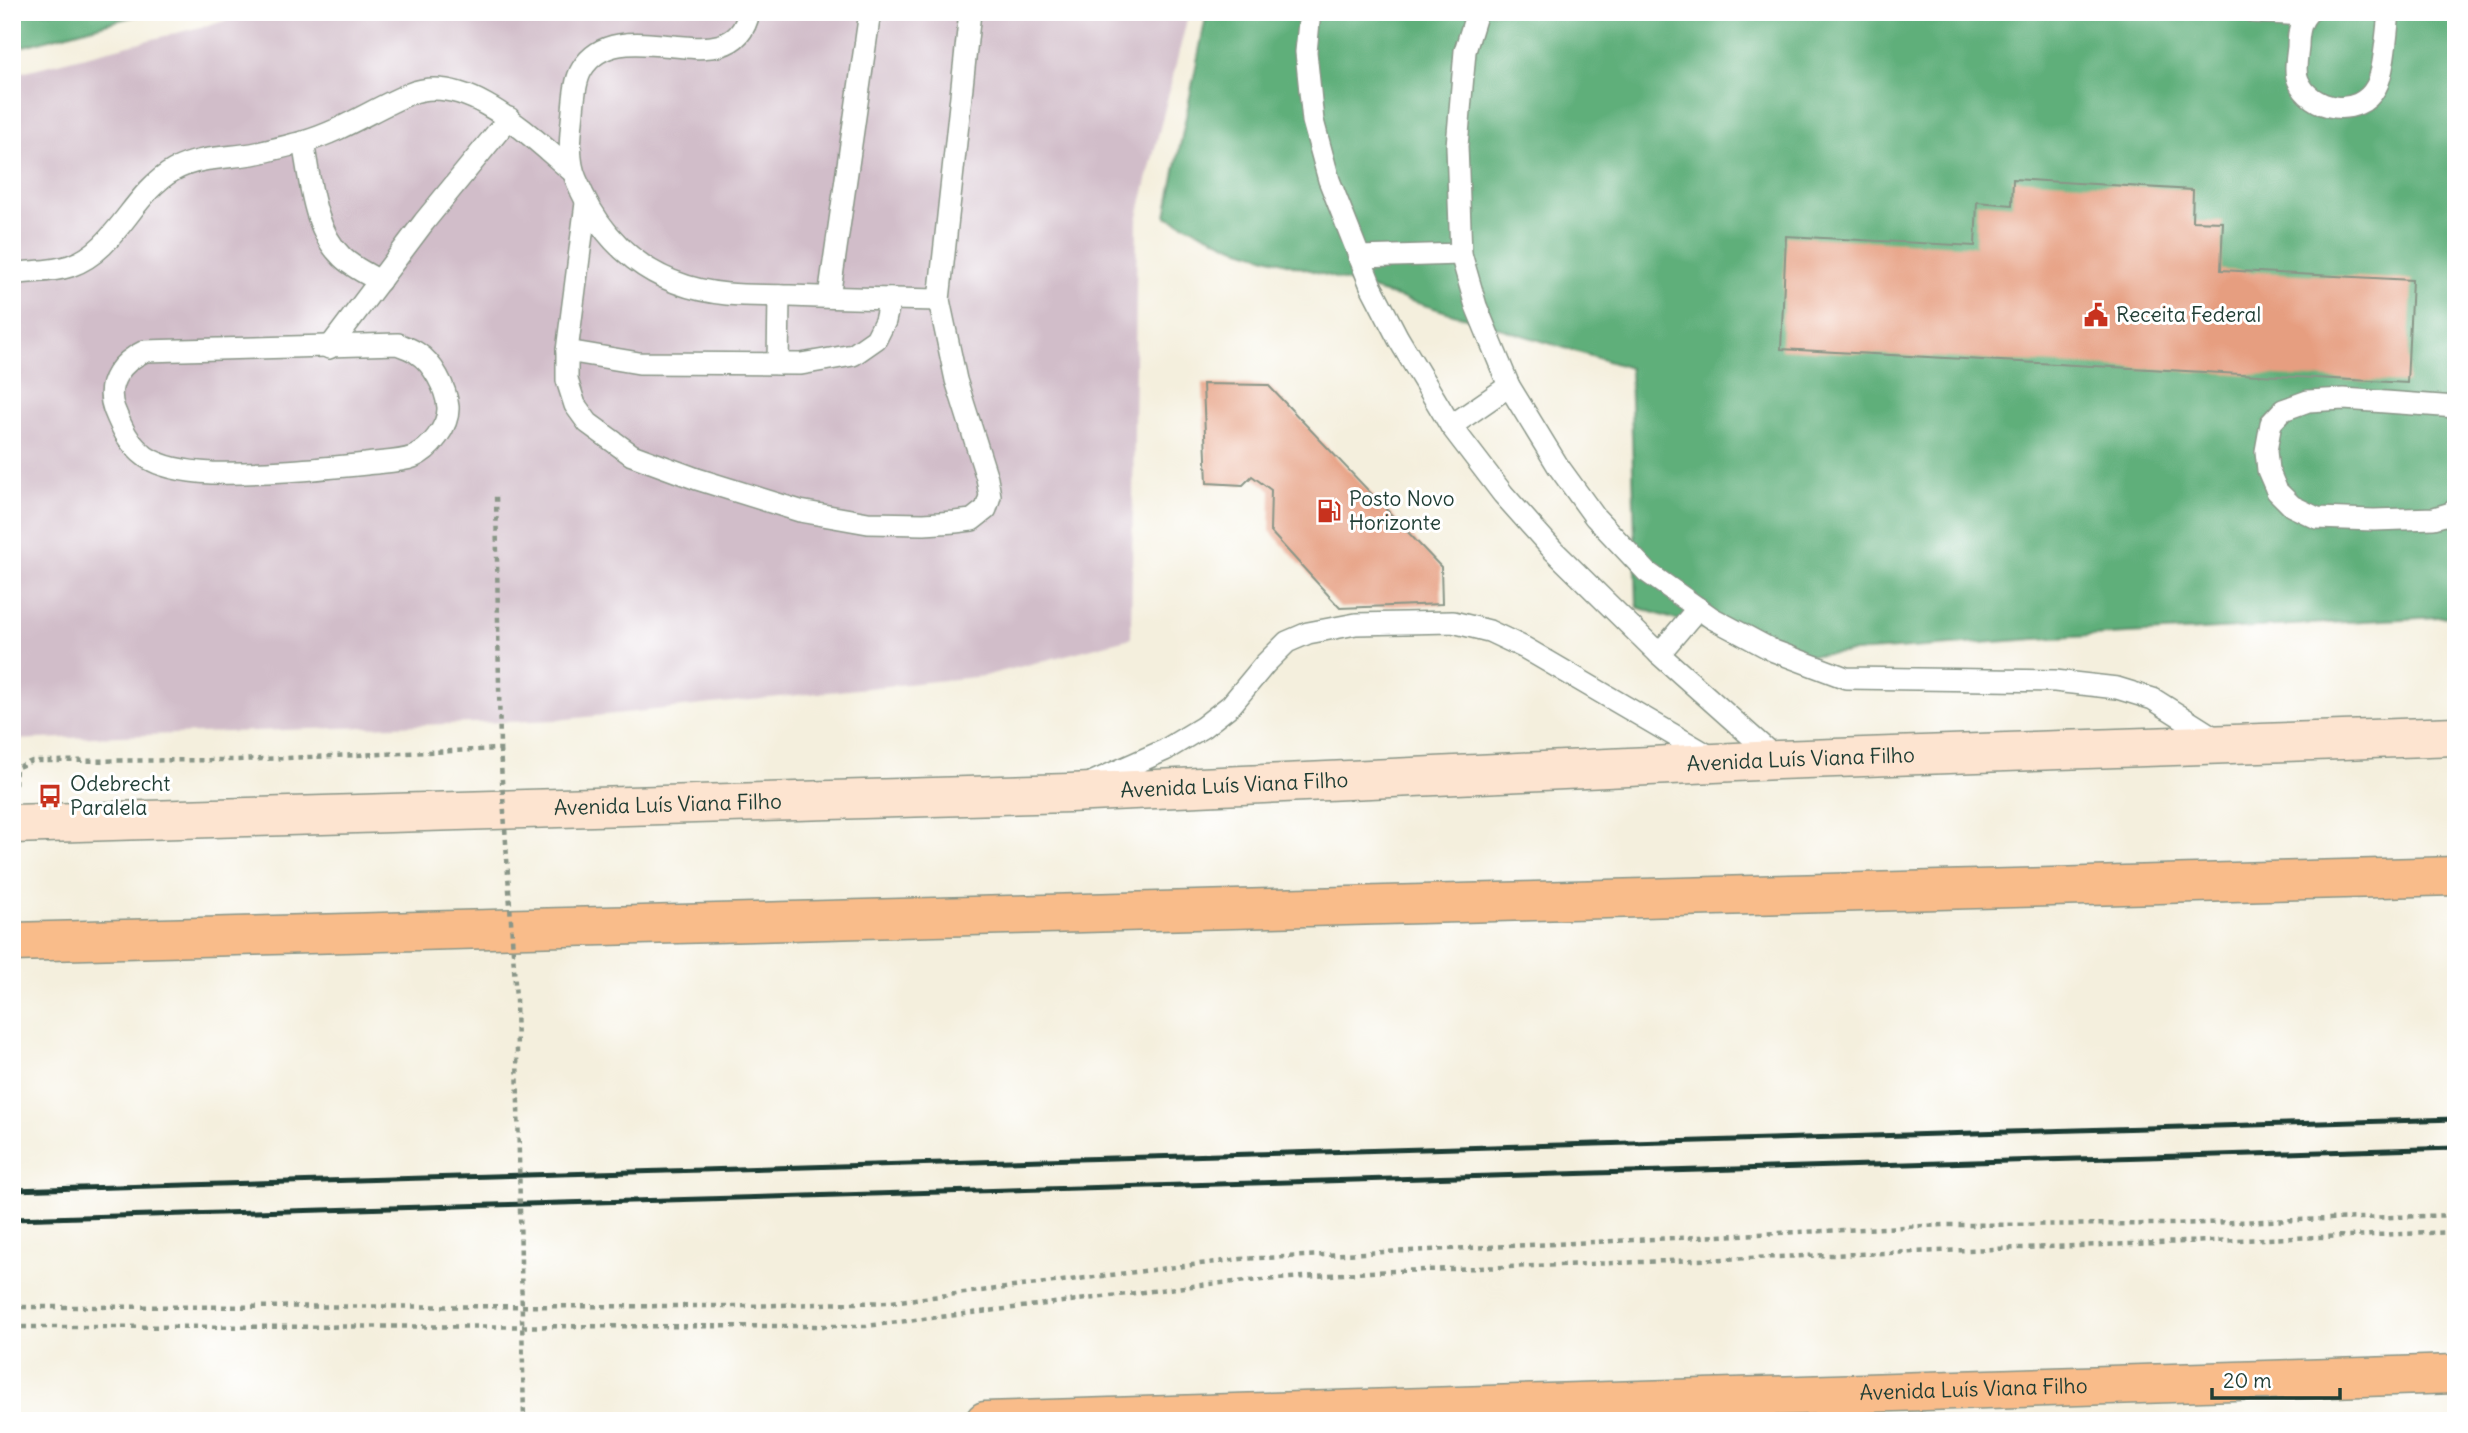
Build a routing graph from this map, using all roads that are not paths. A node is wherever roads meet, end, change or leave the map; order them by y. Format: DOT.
graph roads {
  1 [pos="749,12"];
  2 [pos="870,12"];
  3 [pos="970,12"];
  4 [pos="1310,12"];
  5 [pos="1477,12"];
  6 [pos="2253,12"];
  7 [pos="2389,12"];
  8 [pos="2307,14"];
  9 [pos="509,118"];
  10 [pos="303,142"];
  11 [pos="573,172"];
  12 [pos="586,203"];
  13 [pos="1461,254"];
  14 [pos="1359,257"];
  15 [pos="12,274"];
  16 [pos="380,281"];
  17 [pos="779,296"];
  18 [pos="829,297"];
  19 [pos="890,299"];
  20 [pos="939,300"];
  21 [pos="329,348"];
  22 [pos="567,351"];
  23 [pos="778,364"];
  24 [pos="1509,386"];
  25 [pos="2456,407"];
  26 [pos="1451,426"];
  27 [pos="2456,509"];
  28 [pos="1698,608"];
  29 [pos="1659,654"];
  30 [pos="2456,736"];
  31 [pos="2223,744"];
  32 [pos="1778,760"];
  33 [pos="1720,763"];
  34 [pos="1069,793"];
  35 [pos="12,824"];
  36 [pos="2456,876"];
  37 [pos="12,942"];
  38 [pos="2456,1374"];
  39 [pos="985,1421"];
  1 -- 11 [label="lane"];
  2 -- 18 [label="lane"];
  3 -- 20 [label="lane"];
  4 -- 14 [label="lane"];
  5 -- 13 [label="lane"];
  6 -- 8 [label="lane"];
  7 -- 8 [label="lane"];
  9 -- 10 [label="lane"];
  9 -- 11 [label="lane"];
  9 -- 16 [label="lane"];
  10 -- 15 [label="lane"];
  10 -- 16 [label="lane"];
  11 -- 12 [label="lane"];
  12 -- 17 [label="lane"];
  12 -- 22 [label="lane"];
  13 -- 14 [label="lane"];
  13 -- 24 [label="lane"];
  14 -- 26 [label="lane"];
  16 -- 21 [label="lane"];
  17 -- 18 [label="lane"];
  17 -- 23 [label="lane"];
  18 -- 19 [label="lane"];
  19 -- 20 [label="lane"];
  19 -- 23 [label="lane"];
  20 -- 22 [label="lane"];
  21 -- 21 [label="lane"];
  22 -- 23 [label="lane"];
  24 -- 26 [label="lane"];
  24 -- 28 [label="lane"];
  25 -- 27 [label="lane"];
  26 -- 29 [label="lane"];
  28 -- 29 [label="lane"];
  28 -- 31 [label="lane"];
  29 -- 32 [label="lane"];
  30 -- 31 [label="main road, Avenida Luís Viana Filho"];
  31 -- 32 [label="main road, Avenida Luís Viana Filho"];
  32 -- 33 [label="main road, Avenida Luís Viana Filho"];
  33 -- 34 [label="main road, Avenida Luís Viana Filho"];
  33 -- 34 [label="lane"];
  34 -- 35 [label="main road, Avenida Luís Viana Filho"];
  36 -- 37 [label="highway"];
  38 -- 39 [label="highway, Avenida Luís Viana Filho"];
}
